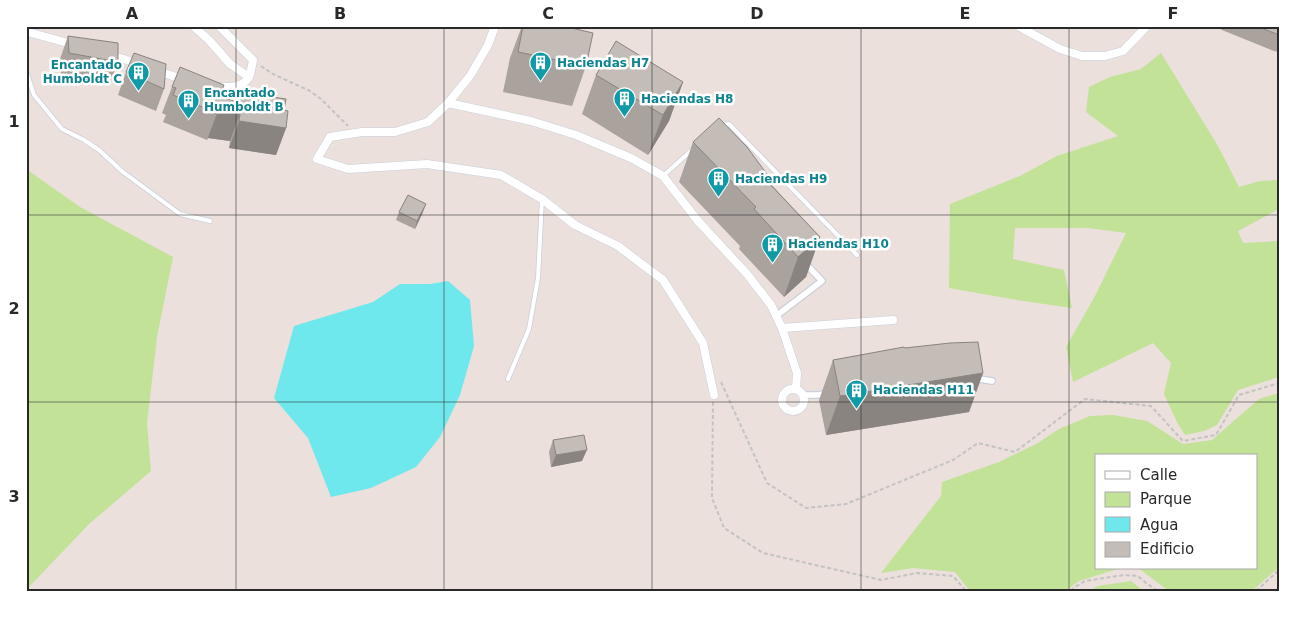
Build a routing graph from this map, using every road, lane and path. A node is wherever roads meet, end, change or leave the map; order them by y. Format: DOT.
graph roads {
  1 [pos="193,26"];
  2 [pos="219,26"];
  3 [pos="495,26"];
  4 [pos="1018,26"];
  5 [pos="1147,26"];
  6 [pos="28,31"];
  7 [pos="86,48"];
  8 [pos="102,52"];
  9 [pos="253,60"];
  10 [pos="26,71"];
  11 [pos="249,77"];
  12 [pos="196,83"];
  13 [pos="205,86"];
  14 [pos="448,103"];
  15 [pos="348,126"];
  16 [pos="719,126"];
  17 [pos="698,145"];
  18 [pos="663,176"];
  19 [pos="542,199"];
  20 [pos="210,221"];
  21 [pos="857,255"];
  22 [pos="804,261"];
  23 [pos="776,316"];
  24 [pos="893,320"];
  25 [pos="782,328"];
  26 [pos="963,377"];
  27 [pos="719,378"];
  28 [pos="508,379"];
  29 [pos="992,381"];
  30 [pos="1279,383"];
  31 [pos="796,389"];
  32 [pos="836,392"];
  33 [pos="714,395"];
  34 [pos="802,395"];
  35 [pos="1279,570"];
  36 [pos="1153,590"];
  37 [pos="966,591"];
  38 [pos="1071,591"];
  39 [pos="1158,591"];
  40 [pos="1256,591"];
  1 -- 11 [label="street"];
  2 -- 9 [label="street"];
  3 -- 14 [label="street"];
  4 -- 5 [label="street"];
  6 -- 7 [label="street"];
  8 -- 12 [label="street"];
  9 -- 11 [label="street"];
  9 -- 15 [label="path"];
  10 -- 20 [label="lane"];
  11 -- 13 [label="street"];
  14 -- 18 [label="street"];
  14 -- 19 [label="street"];
  16 -- 21 [label="lane"];
  17 -- 18 [label="lane"];
  18 -- 23 [label="street"];
  19 -- 28 [label="lane"];
  19 -- 33 [label="street"];
  22 -- 23 [label="street"];
  23 -- 25 [label="street"];
  24 -- 25 [label="street"];
  25 -- 31 [label="street"];
  26 -- 29 [label="street"];
  27 -- 30 [label="path"];
  31 -- 34 [label="street"];
  31 -- 34 [label="street"];
  32 -- 34 [label="street"];
  33 -- 37 [label="path"];
  35 -- 40 [label="path"];
  36 -- 38 [label="path"];
  36 -- 39 [label="path"];
}
